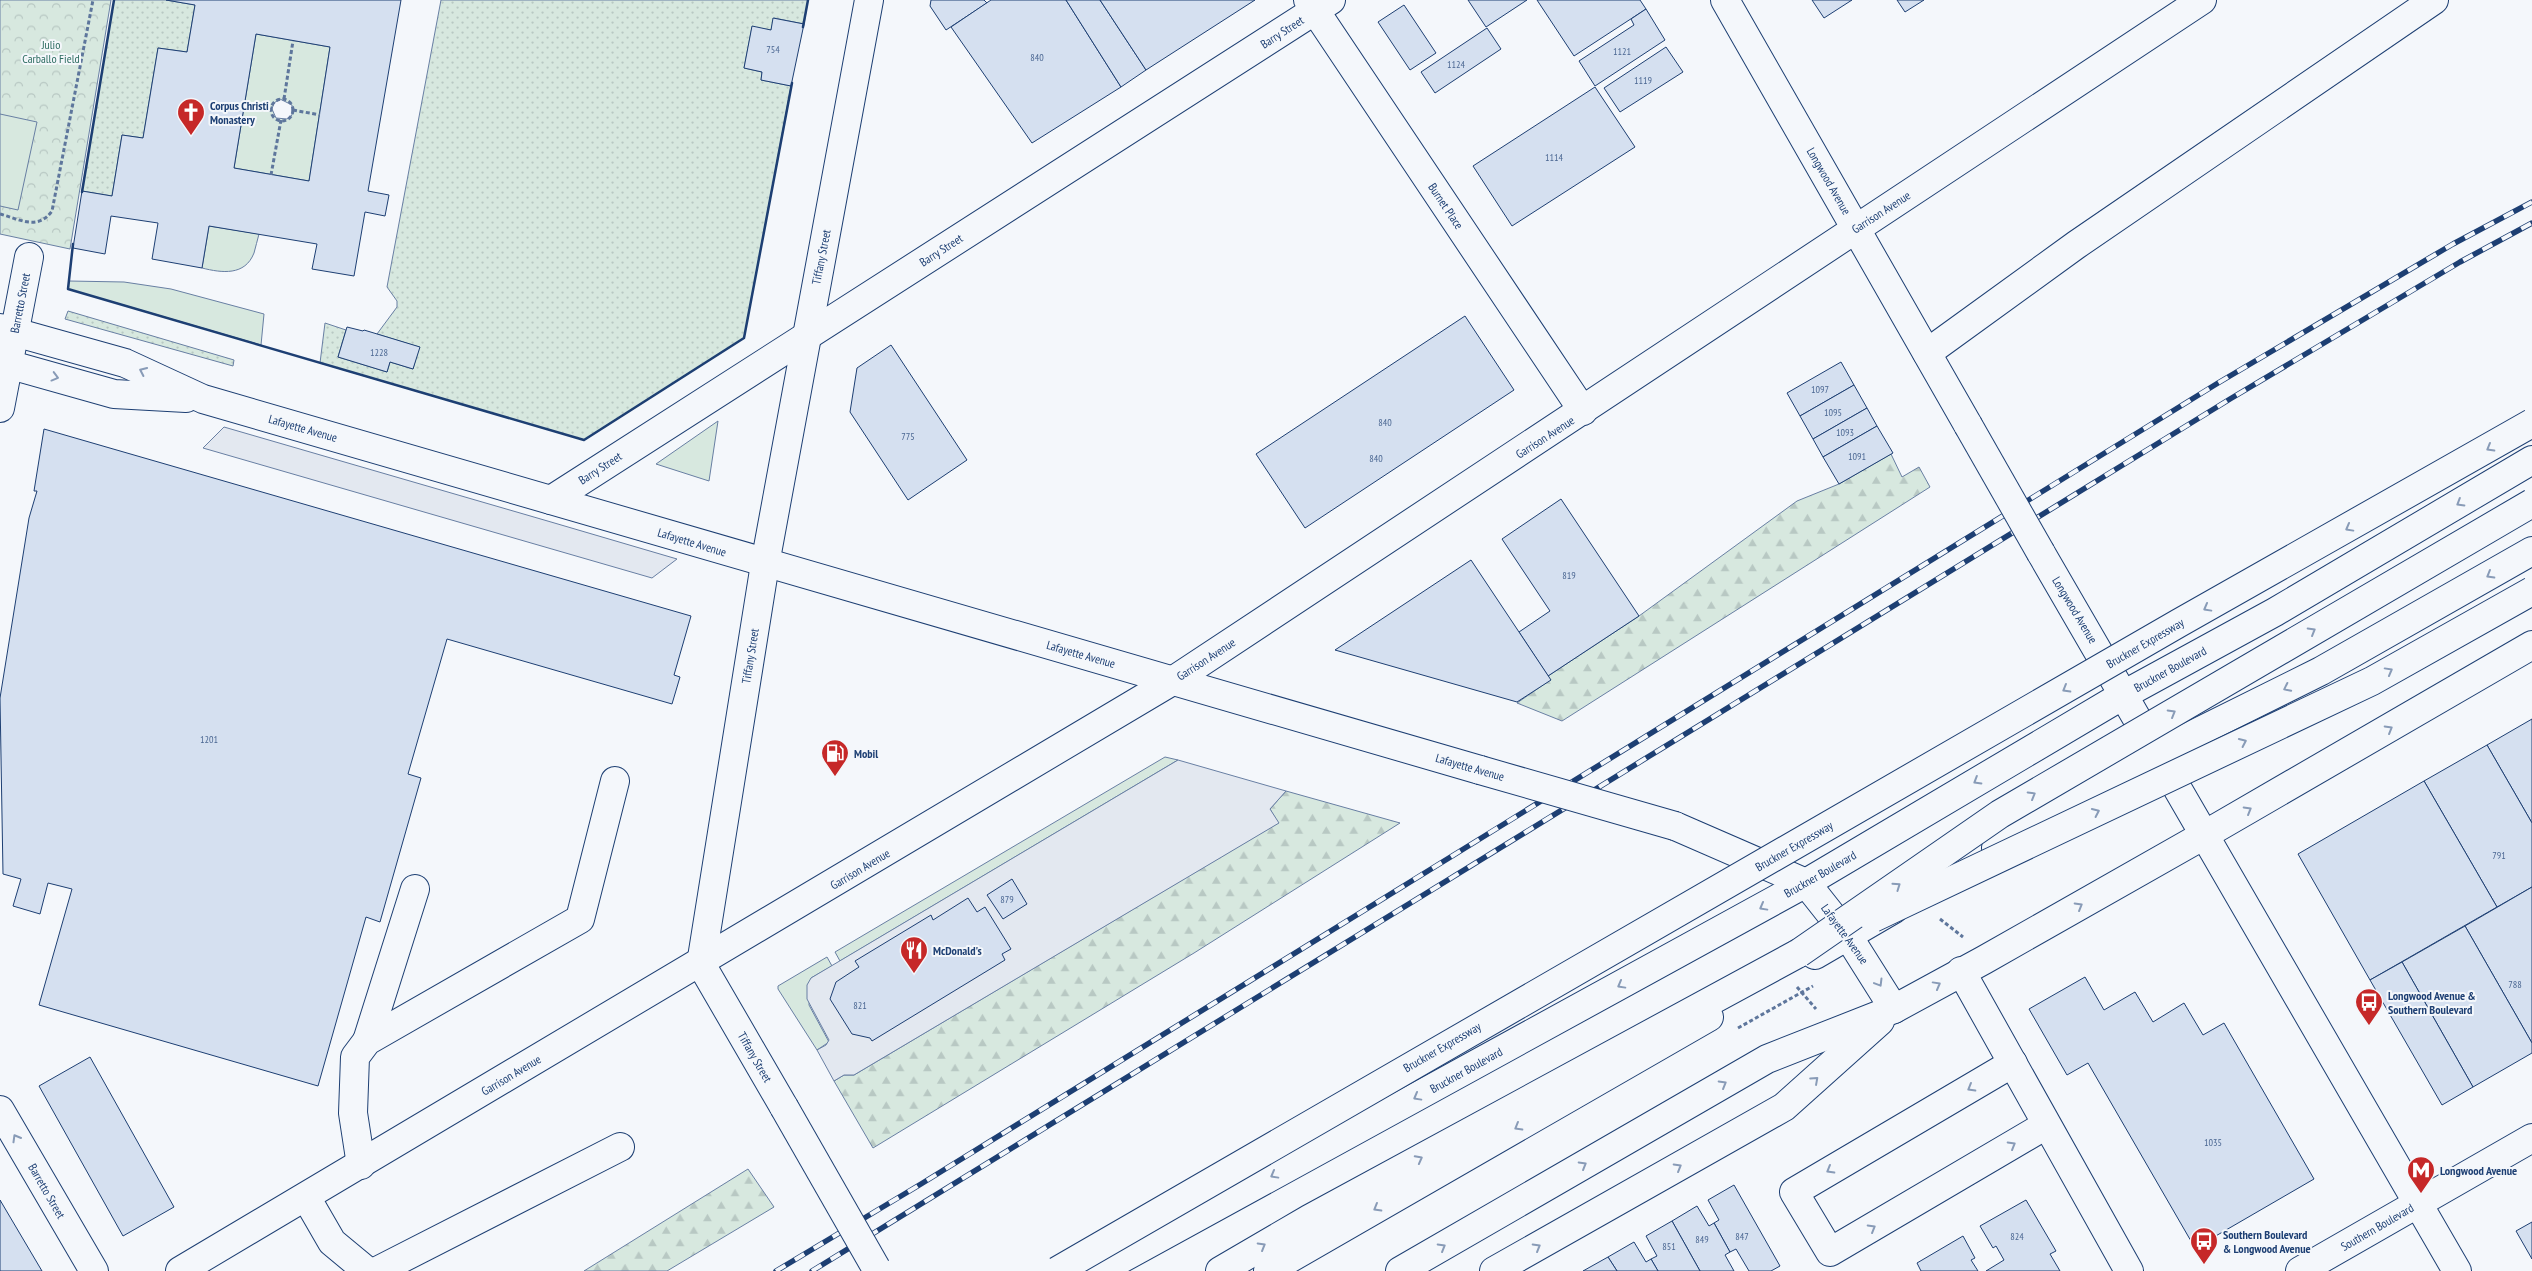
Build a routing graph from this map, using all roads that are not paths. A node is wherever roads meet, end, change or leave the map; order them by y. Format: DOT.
graph roads {
  1 [pos="869,0"];
  2 [pos="1724,0"];
  3 [pos="2434,0"];
  4 [pos="2197,1"];
  5 [pos="1318,4"];
  6 [pos="1856,228"];
  7 [pos="29,257"];
  8 [pos="7,330"];
  9 [pos="807,336"];
  10 [pos="1927,353"];
  11 [pos="4,364"];
  12 [pos="203,400"];
  13 [pos="0,408"];
  14 [pos="1583,412"];
  15 [pos="2532,423"];
  16 [pos="2532,460"];
  17 [pos="551,500"];
  18 [pos="2532,503"];
  19 [pos="2532,551"];
  20 [pos="765,564"];
  21 [pos="2532,591"];
  22 [pos="2532,646"];
  23 [pos="1174,680"];
  24 [pos="2125,694"];
  25 [pos="2158,752"];
  26 [pos="615,781"];
  27 [pos="2206,834"];
  28 [pos="1806,883"];
  29 [pos="415,889"];
  30 [pos="1848,936"];
  31 [pos="1800,953"];
  32 [pos="701,964"];
  33 [pos="1961,971"];
  34 [pos="1894,1009"];
  35 [pos="367,1041"];
  36 [pos="2012,1063"];
  37 [pos="0,1110"];
  38 [pos="2046,1126"];
  39 [pos="2532,1138"];
  40 [pos="620,1147"];
  41 [pos="361,1164"];
  42 [pos="306,1197"];
  43 [pos="2418,1203"];
  44 [pos="877,1270"];
  45 [pos="94,1271"];
  46 [pos="180,1271"];
  47 [pos="367,1271"];
  48 [pos="377,1271"];
  49 [pos="1057,1271"];
  50 [pos="1099,1271"];
  51 [pos="1220,1271"];
  52 [pos="1268,1271"];
  53 [pos="1400,1271"];
  54 [pos="1494,1271"];
  55 [pos="2129,1271"];
  56 [pos="2300,1271"];
  57 [pos="2457,1271"];
  1 -- 9 [label="main road, Tiffany Street"];
  2 -- 6 [label="main road, Longwood Avenue"];
  3 -- 10 [label="main road"];
  4 -- 6 [label="main road, Garrison Avenue"];
  5 -- 9 [label="main road, Barry Street"];
  5 -- 14 [label="main road, Burnet Place"];
  6 -- 10 [label="main road, Longwood Avenue"];
  6 -- 14 [label="main road, Garrison Avenue"];
  7 -- 8 [label="main road, Barretto Street"];
  8 -- 11 [label="main road, Barretto Street"];
  12 -- 8 [label="main road, Lafayette Avenue, one-way"];
  9 -- 17 [label="main road, Barry Street"];
  9 -- 20 [label="main road, Tiffany Street"];
  10 -- 24 [label="main road, Longwood Avenue, bridge"];
  11 -- 12 [label="main road, Lafayette Avenue, one-way"];
  11 -- 13 [label="main road, Barretto Street"];
  12 -- 17 [label="main road, Lafayette Avenue"];
  14 -- 23 [label="main road, Garrison Avenue"];
  15 -- 49 [label="main road, Bruckner Expressway, one-way, bridge"];
  16 -- 24 [label="main road, Bruckner Boulevard, one-way"];
  17 -- 20 [label="main road, Lafayette Avenue"];
  31 -- 18 [label="main road, one-way, bridge"];
  19 -- 25 [label="main road, one-way"];
  20 -- 23 [label="main road, Lafayette Avenue"];
  20 -- 32 [label="main road, Tiffany Street"];
  31 -- 21 [label="main road, one-way, bridge"];
  27 -- 22 [label="main road, one-way"];
  23 -- 28 [label="main road, Lafayette Avenue, bridge"];
  23 -- 32 [label="main road, Garrison Avenue"];
  24 -- 25 [label="main road, Longwood Avenue"];
  24 -- 28 [label="main road, Bruckner Boulevard, one-way"];
  25 -- 27 [label="main road, Longwood Avenue"];
  25 -- 30 [label="main road"];
  26 -- 35 [label="main road"];
  33 -- 27 [label="main road, one-way"];
  27 -- 43 [label="main road, Longwood Avenue"];
  28 -- 30 [label="main road, Lafayette Avenue"];
  28 -- 50 [label="main road, Bruckner Boulevard, one-way"];
  29 -- 35 [label="main road"];
  30 -- 34 [label="main road, Lafayette Avenue, one-way"];
  30 -- 52 [label="main road, one-way"];
  51 -- 31 [label="main road, one-way"];
  32 -- 41 [label="main road, Garrison Avenue"];
  32 -- 44 [label="main road, Tiffany Street, bridge"];
  34 -- 33 [label="main road, one-way"];
  33 -- 36 [label="main road"];
  53 -- 34 [label="main road, one-way"];
  54 -- 34 [label="main road, one-way"];
  35 -- 41 [label="main road"];
  36 -- 38 [label="main road"];
  36 -- 38 [label="main road, one-way"];
  45 -- 37 [label="main road, Barretto Street, one-way"];
  38 -- 55 [label="main road"];
  39 -- 43 [label="main road, Southern Boulevard"];
  40 -- 48 [label="main road"];
  41 -- 42 [label="main road, Garrison Avenue"];
  42 -- 46 [label="main road, Garrison Avenue"];
  42 -- 47 [label="main road"];
  43 -- 56 [label="main road, Southern Boulevard"];
  43 -- 57 [label="main road, Longwood Avenue"];
}
